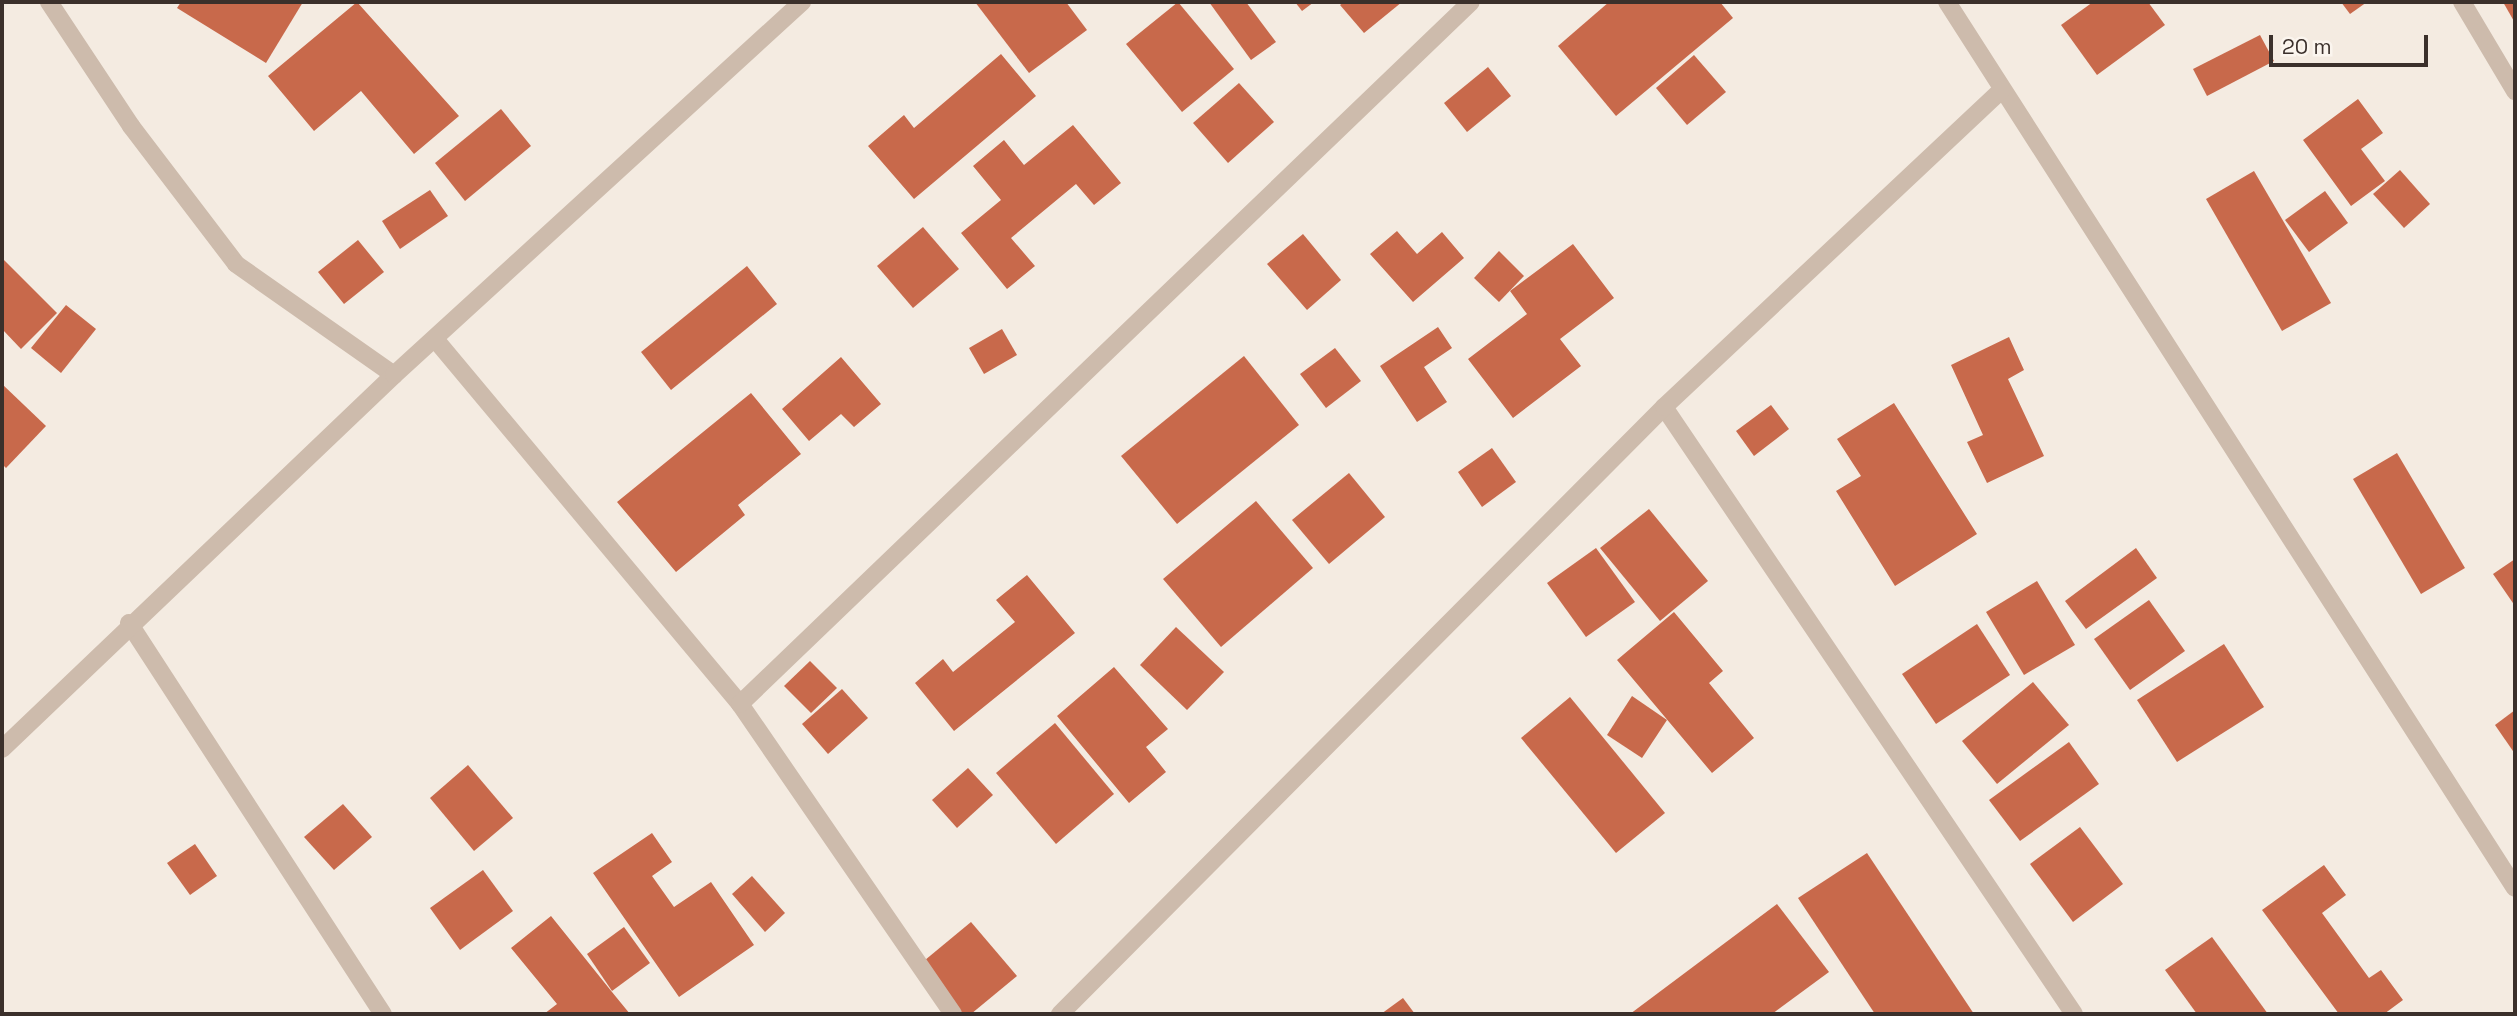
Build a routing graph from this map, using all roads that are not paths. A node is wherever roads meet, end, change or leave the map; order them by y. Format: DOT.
graph roads {
  1 [pos="49,2"];
  2 [pos="802,2"];
  3 [pos="1471,2"];
  4 [pos="1947,2"];
  5 [pos="2462,2"];
  6 [pos="2001,90"];
  7 [pos="2515,91"];
  8 [pos="435,338"];
  9 [pos="394,375"];
  10 [pos="1664,407"];
  11 [pos="129,623"];
  12 [pos="740,704"];
  13 [pos="2,749"];
  14 [pos="2515,888"];
  15 [pos="383,1014"];
  16 [pos="953,1014"];
  17 [pos="1060,1014"];
  18 [pos="2074,1014"];
  1 -- 9 [label="street"];
  2 -- 8 [label="street"];
  3 -- 12 [label="street"];
  4 -- 6 [label="street"];
  5 -- 7 [label="street"];
  6 -- 10 [label="street"];
  6 -- 14 [label="street"];
  8 -- 9 [label="street"];
  8 -- 12 [label="street"];
  9 -- 11 [label="street"];
  10 -- 17 [label="street"];
  10 -- 18 [label="street"];
  11 -- 13 [label="street"];
  11 -- 15 [label="street"];
  12 -- 16 [label="street"];
}
